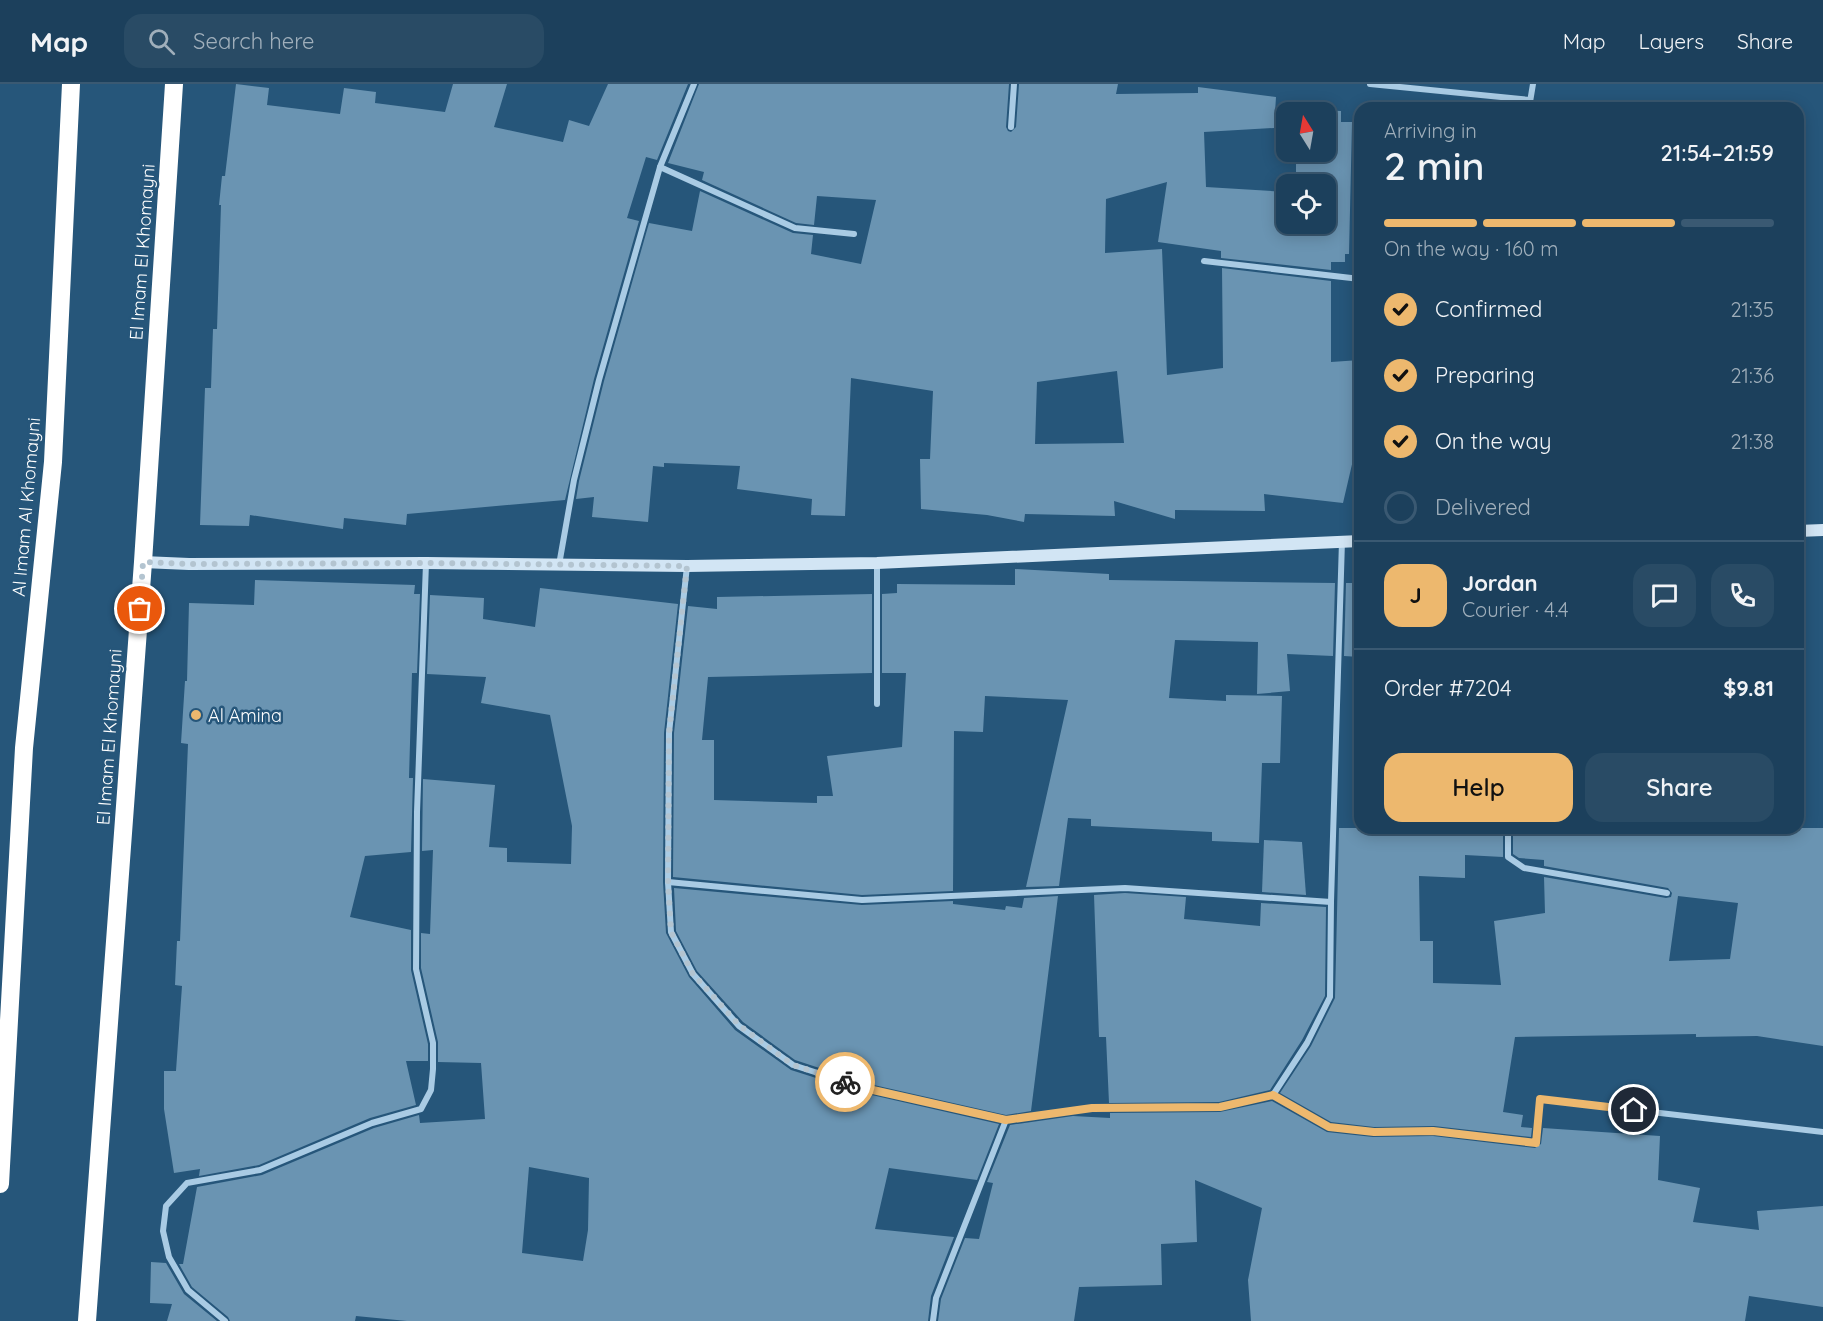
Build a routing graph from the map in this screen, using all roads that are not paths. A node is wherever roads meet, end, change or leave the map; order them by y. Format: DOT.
graph roads {
  1 [pos="72,84"];
  2 [pos="174,84"];
  3 [pos="694,84"];
  4 [pos="1014,84"];
  5 [pos="1370,84"];
  6 [pos="1533,84"];
  7 [pos="1514,102"];
  8 [pos="1530,102"];
  9 [pos="1011,127"];
  10 [pos="660,167"];
  11 [pos="854,234"];
  12 [pos="1204,261"];
  13 [pos="1354,278"];
  14 [pos="1823,530"];
  15 [pos="1804,531"];
  16 [pos="1342,541"];
  17 [pos="1354,541"];
  18 [pos="143,562"];
  19 [pos="426,563"];
  20 [pos="877,563"];
  21 [pos="558,565"];
  22 [pos="687,566"];
  23 [pos="877,705"];
  24 [pos="1508,834"];
  25 [pos="668,882"];
  26 [pos="1667,893"];
  27 [pos="1331,902"];
  28 [pos="1273,1095"];
  29 [pos="1006,1120"];
  30 [pos="1823,1132"];
  31 [pos="1,1146"];
  32 [pos="0,1184"];
  33 [pos="87,1321"];
  34 [pos="225,1321"];
  35 [pos="933,1321"];
  1 -- 31 [label="highway, Al Imam Al Khomayni"];
  2 -- 18 [label="highway, El Imam El Khomayni"];
  3 -- 10 [label="street"];
  4 -- 9 [label="street"];
  5 -- 7 [label="street"];
  6 -- 8 [label="street"];
  10 -- 11 [label="street"];
  10 -- 21 [label="street"];
  12 -- 13 [label="street"];
  14 -- 15 [label="street"];
  16 -- 17 [label="street"];
  16 -- 20 [label="street"];
  16 -- 27 [label="street"];
  18 -- 19 [label="street"];
  18 -- 33 [label="highway, El Imam El Khomayni"];
  19 -- 21 [label="street"];
  19 -- 34 [label="street"];
  20 -- 22 [label="street"];
  20 -- 23 [label="street"];
  21 -- 22 [label="street"];
  22 -- 25 [label="street"];
  24 -- 26 [label="street"];
  25 -- 27 [label="street"];
  25 -- 29 [label="street"];
  27 -- 28 [label="street"];
  28 -- 29 [label="street"];
  28 -- 30 [label="street"];
  29 -- 35 [label="street"];
  31 -- 32 [label="highway, Al Imam Al Khomayni"];
}
